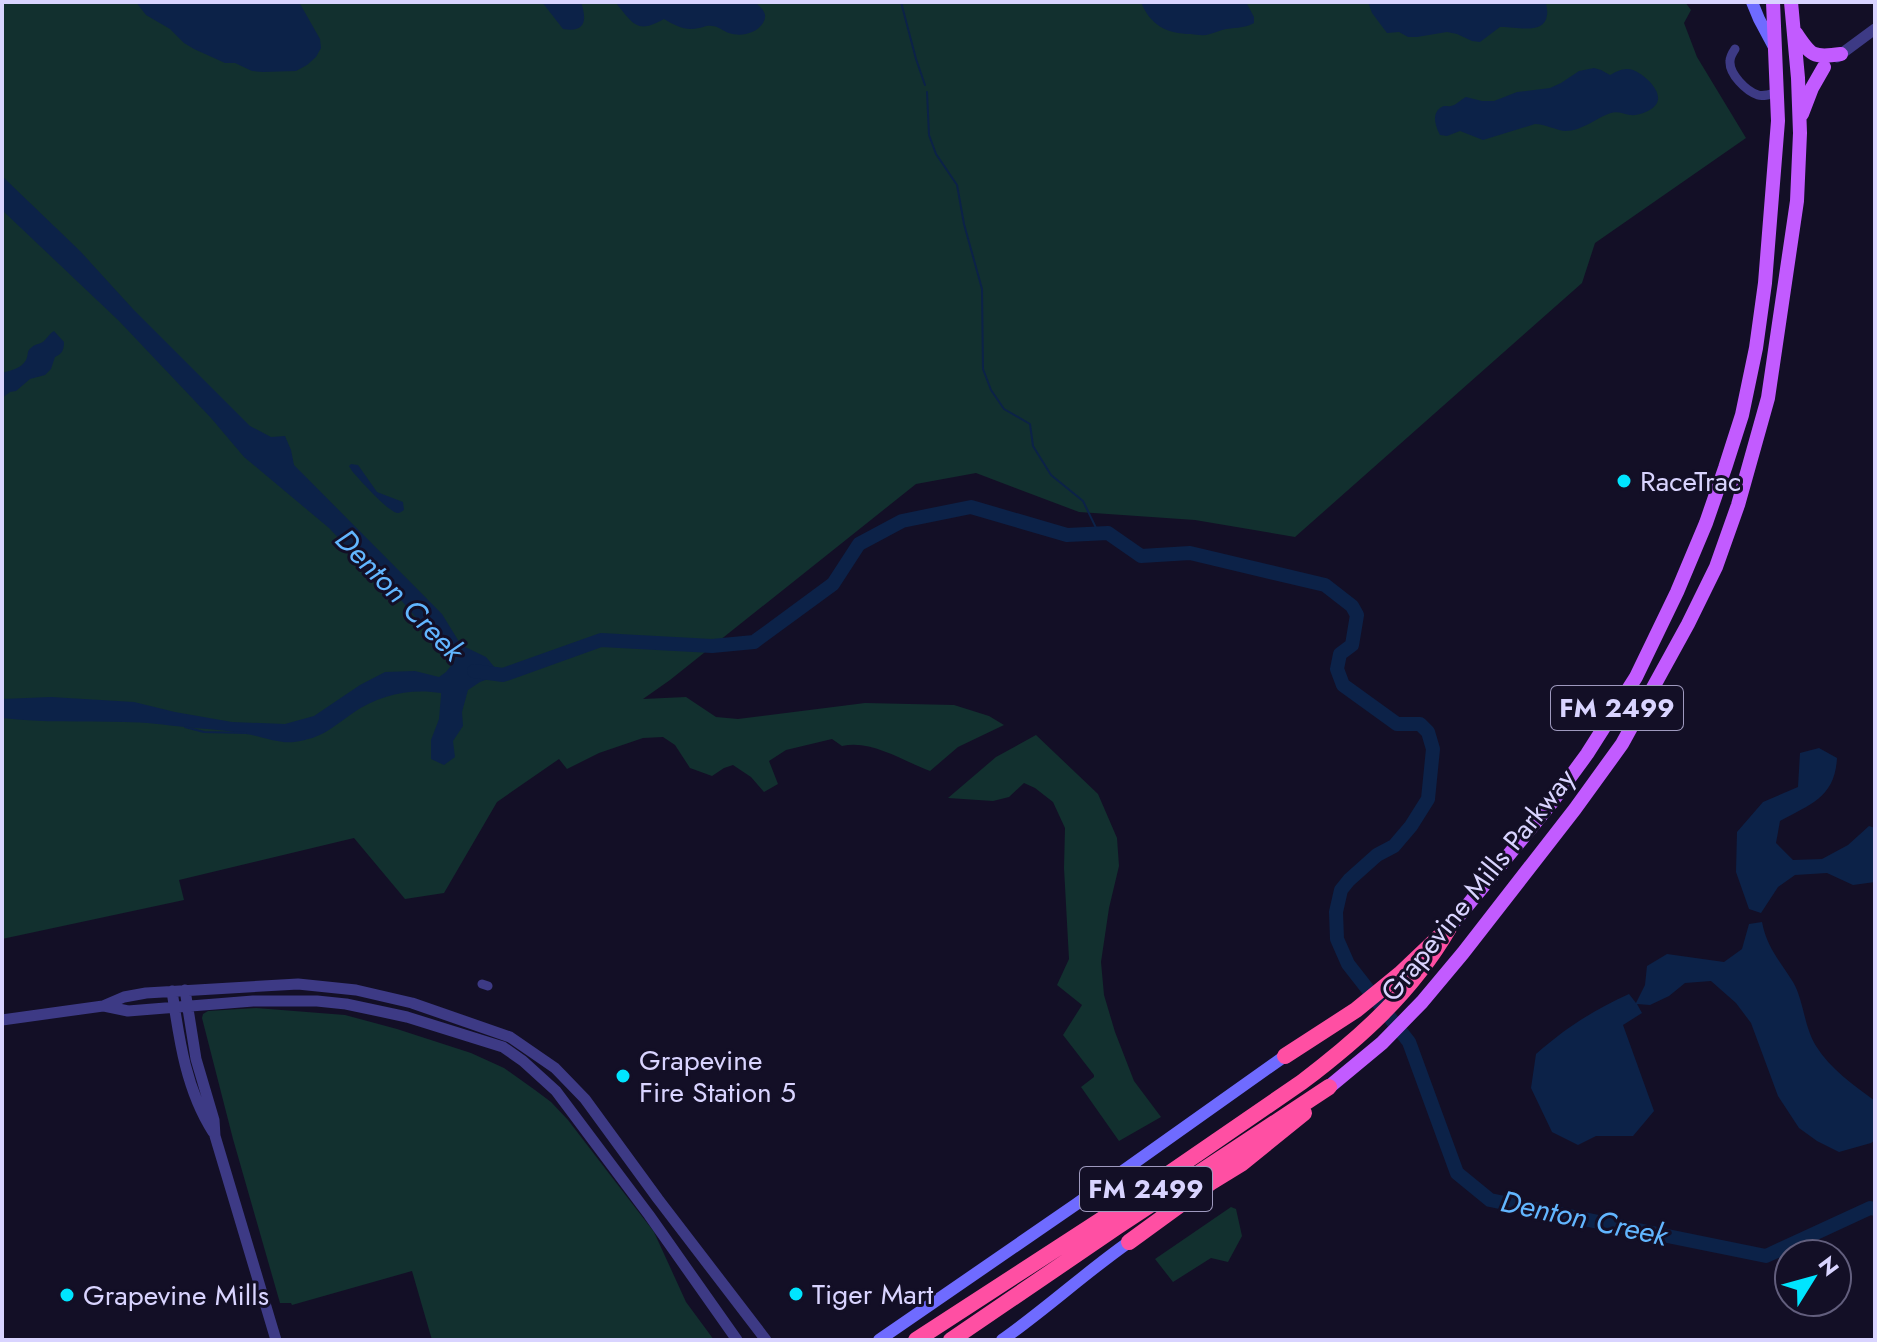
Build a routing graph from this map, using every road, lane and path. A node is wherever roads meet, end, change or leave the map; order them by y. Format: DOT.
graph roads {
  1 [pos="1752,2"];
  2 [pos="1776,2"];
  3 [pos="1791,2"];
  4 [pos="1794,29"];
  5 [pos="1875,29"];
  6 [pos="1735,49"];
  7 [pos="1775,49"];
  8 [pos="1841,54"];
  9 [pos="1824,67"];
  10 [pos="1798,78"];
  11 [pos="1778,92"];
  12 [pos="1799,122"];
  13 [pos="1731,451"];
  14 [pos="1752,456"];
  15 [pos="1532,826"];
  16 [pos="1542,851"];
  17 [pos="1449,928"];
  18 [pos="1405,980"];
  19 [pos="178,990"];
  20 [pos="103,1006"];
  21 [pos="181,1008"];
  22 [pos="2,1020"];
  23 [pos="1285,1056"];
  24 [pos="1329,1087"];
  25 [pos="585,1099"];
  26 [pos="571,1110"];
  27 [pos="1129,1242"];
  28 [pos="1011,1337"];
  29 [pos="276,1340"];
  30 [pos="737,1340"];
  31 [pos="766,1340"];
  32 [pos="879,1340"];
  33 [pos="916,1340"];
  34 [pos="951,1340"];
  1 -- 7 [label="main road"];
  2 -- 7 [label="main road, FM 2499"];
  2 -- 10 [label="main road"];
  3 -- 4 [label="main road, FM 2499"];
  4 -- 8 [label="main road"];
  4 -- 10 [label="main road, FM 2499"];
  5 -- 8 [label="street"];
  6 -- 11 [label="street"];
  7 -- 11 [label="main road, FM 2499"];
  8 -- 9 [label="street"];
  9 -- 10 [label="street"];
  9 -- 12 [label="main road"];
  10 -- 12 [label="main road, Grapevine Mills Parkway / FM 2499"];
  11 -- 13 [label="main road, Grapevine Mills Parkway / FM 2499"];
  12 -- 14 [label="main road, Grapevine Mills Parkway / FM 2499"];
  13 -- 14 [label="main road"];
  13 -- 15 [label="main road, Grapevine Mills Parkway / FM 2499"];
  14 -- 16 [label="main road, Grapevine Mills Parkway / FM 2499"];
  15 -- 16 [label="main road"];
  15 -- 17 [label="main road, Grapevine Mills Parkway / FM 2499"];
  16 -- 24 [label="main road, Grapevine Mills Parkway / FM 2499"];
  17 -- 18 [label="highway"];
  18 -- 23 [label="highway"];
  18 -- 33 [label="highway, Grapevine Mills Parkway / FM 2499"];
  19 -- 20 [label="street"];
  19 -- 21 [label="street"];
  19 -- 25 [label="street"];
  20 -- 21 [label="street"];
  20 -- 22 [label="street"];
  21 -- 26 [label="street"];
  21 -- 29 [label="street"];
  23 -- 32 [label="main road"];
  24 -- 27 [label="highway"];
  24 -- 34 [label="highway, Grapevine Mills Parkway / FM 2499"];
  25 -- 26 [label="street"];
  25 -- 31 [label="street"];
  26 -- 30 [label="street"];
  27 -- 28 [label="main road"];
}
